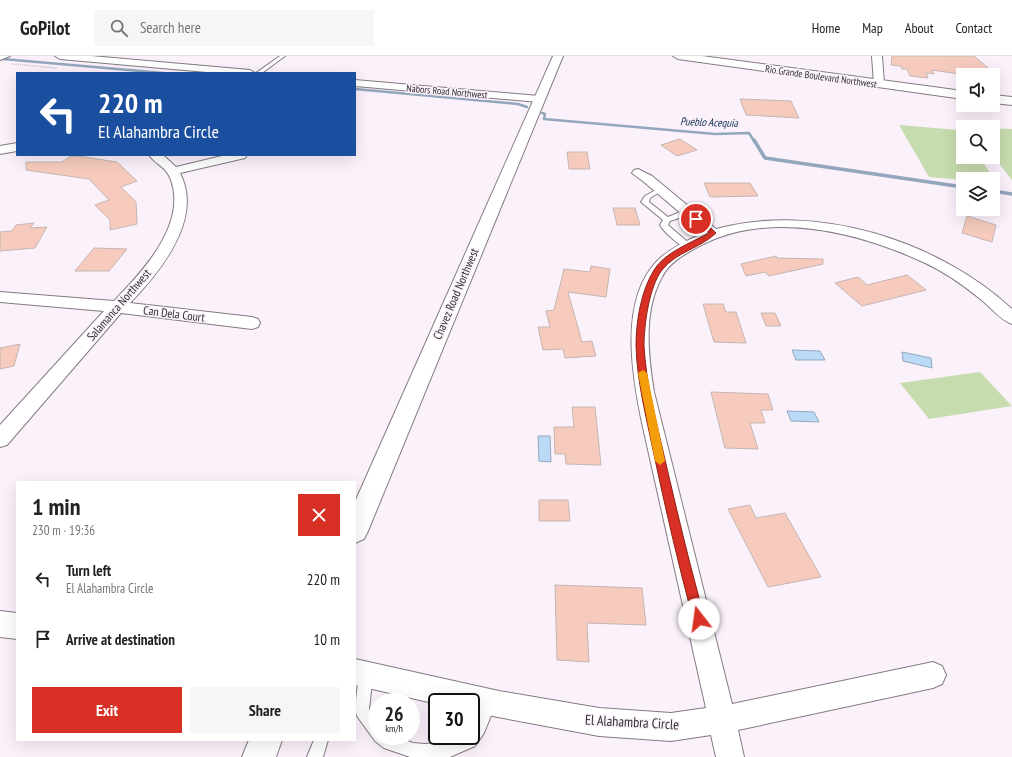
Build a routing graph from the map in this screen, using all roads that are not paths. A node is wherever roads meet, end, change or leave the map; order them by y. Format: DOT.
graph roads {
  1 [pos="5,56"];
  2 [pos="60,56"];
  3 [pos="283,56"];
  4 [pos="558,56"];
  5 [pos="678,56"];
  6 [pos="877,56"];
  7 [pos="0,57"];
  8 [pos="239,72"];
  9 [pos="260,72"];
  10 [pos="356,83"];
  11 [pos="879,84"];
  12 [pos="956,94"];
  13 [pos="539,100"];
  14 [pos="1000,100"];
  15 [pos="1012,102"];
  16 [pos="16,147"];
  17 [pos="0,150"];
  18 [pos="156,156"];
  19 [pos="237,156"];
  20 [pos="175,171"];
  21 [pos="638,173"];
  22 [pos="661,190"];
  23 [pos="688,212"];
  24 [pos="667,220"];
  25 [pos="713,233"];
  26 [pos="688,247"];
  27 [pos="0,297"];
  28 [pos="117,307"];
  29 [pos="1012,318"];
  30 [pos="252,323"];
  31 [pos="0,439"];
  32 [pos="356,530"];
  33 [pos="0,624"];
  34 [pos="16,626"];
  35 [pos="360,673"];
  36 [pos="933,676"];
  37 [pos="489,703"];
  38 [pos="368,720"];
  39 [pos="722,720"];
  40 [pos="266,741"];
  41 [pos="321,741"];
  42 [pos="392,745"];
  43 [pos="259,757"];
  44 [pos="315,757"];
  45 [pos="730,757"];
  1 -- 7 [label="street"];
  2 -- 8 [label="street"];
  3 -- 9 [label="lane"];
  4 -- 13 [label="street, Chavez Road Northwest"];
  5 -- 11 [label="street, Rio Grande Boulevard Northwest"];
  6 -- 11 [label="street"];
  10 -- 13 [label="street, Nabors Road Northwest"];
  11 -- 12 [label="street, Rio Grande Boulevard Northwest"];
  13 -- 32 [label="street, Chavez Road Northwest"];
  14 -- 15 [label="street"];
  16 -- 17 [label="street"];
  18 -- 20 [label="street"];
  19 -- 20 [label="street"];
  20 -- 28 [label="street, Salamanca Northwest"];
  21 -- 22 [label="street"];
  22 -- 23 [label="street"];
  22 -- 24 [label="lane"];
  23 -- 24 [label="lane"];
  23 -- 25 [label="street"];
  24 -- 26 [label="lane"];
  25 -- 26 [label="street"];
  25 -- 29 [label="street"];
  26 -- 39 [label="street"];
  27 -- 28 [label="street, Can Dela Court"];
  28 -- 30 [label="street, Can Dela Court"];
  28 -- 31 [label="street, Salamanca Northwest"];
  33 -- 34 [label="street"];
  35 -- 37 [label="street, El Alahambra Circle"];
  35 -- 38 [label="lane"];
  36 -- 39 [label="street, El Alahambra Circle"];
  37 -- 39 [label="street, El Alahambra Circle"];
  37 -- 42 [label="lane"];
  39 -- 45 [label="street"];
  40 -- 43 [label="street"];
  41 -- 44 [label="lane"];
}
